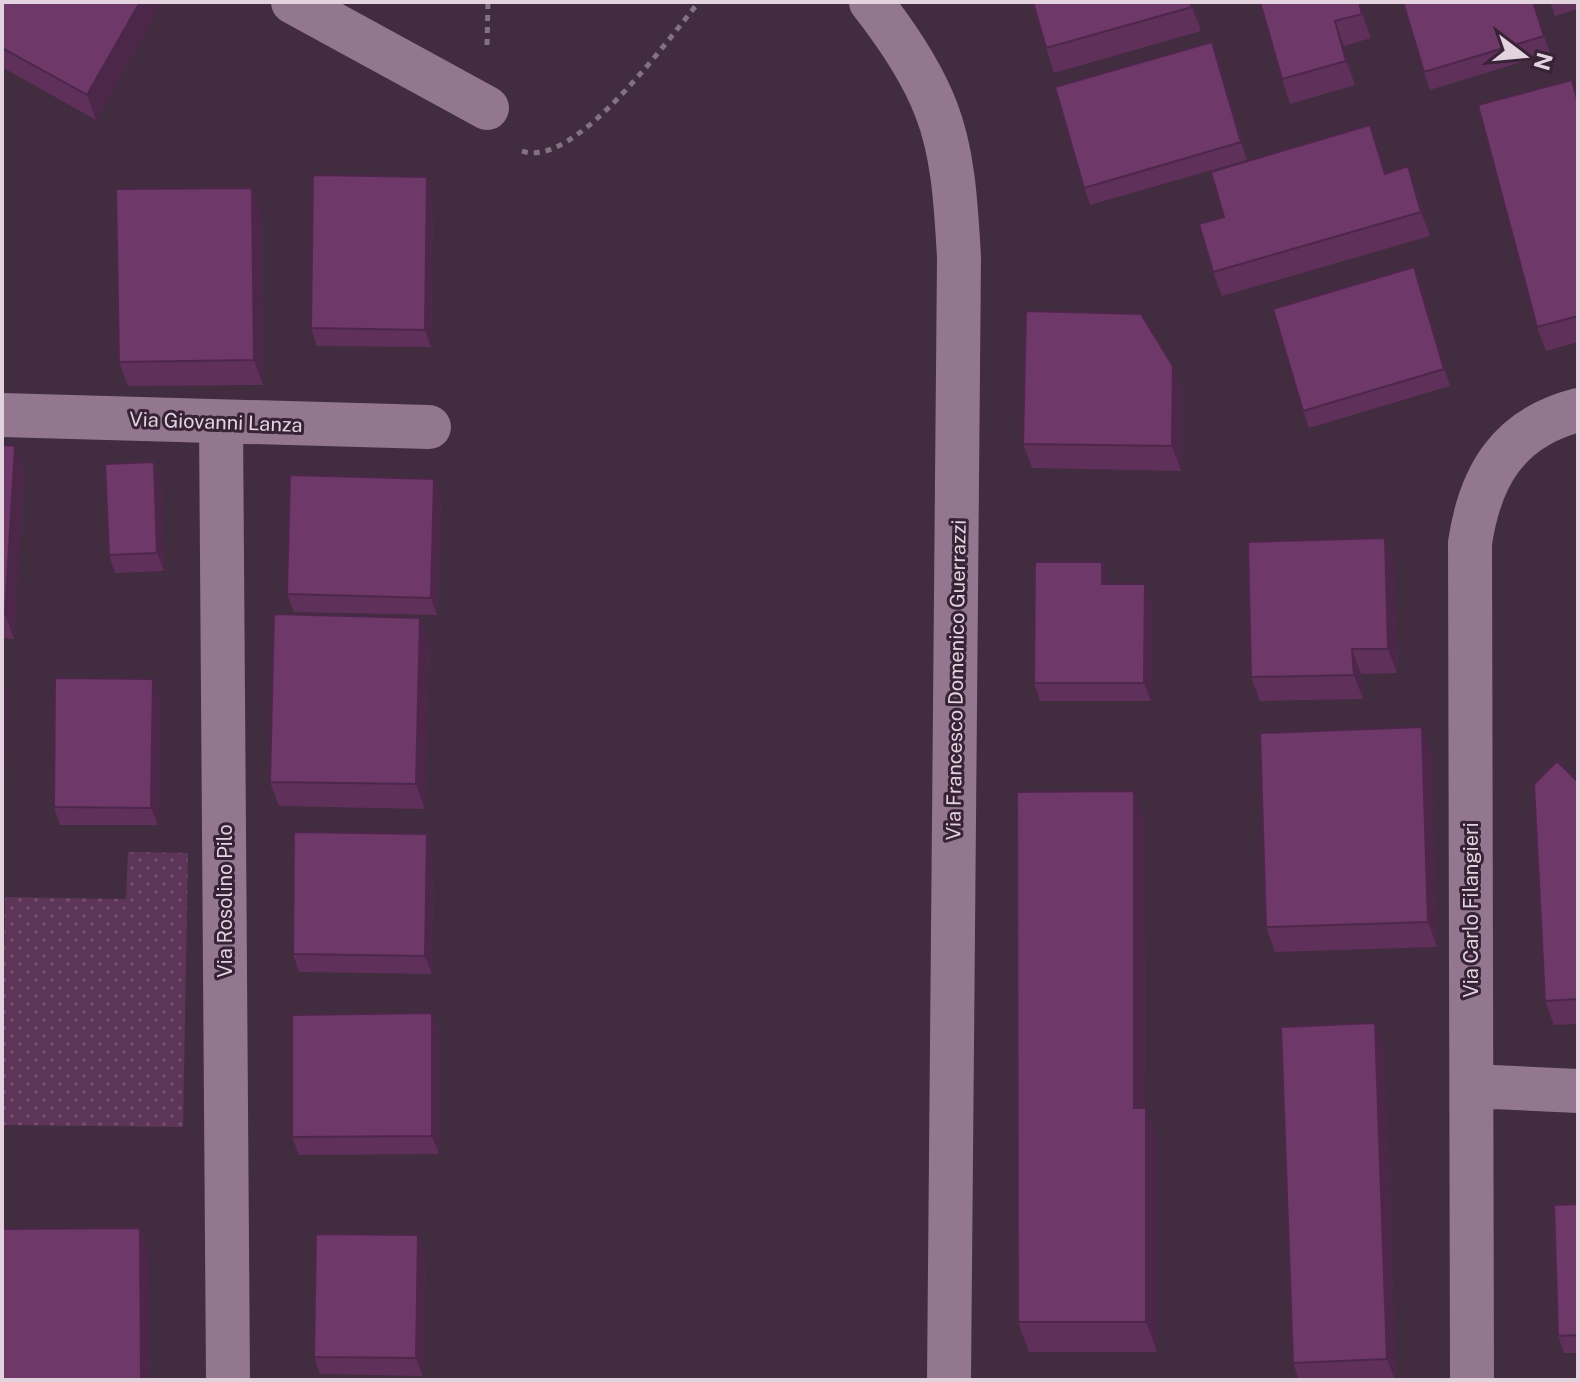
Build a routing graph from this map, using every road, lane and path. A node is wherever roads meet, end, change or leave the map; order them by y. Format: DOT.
graph roads {
  1 [pos="293,2"];
  2 [pos="488,2"];
  3 [pos="699,2"];
  4 [pos="871,2"];
  5 [pos="487,108"];
  6 [pos="1578,410"];
  7 [pos="2,415"];
  8 [pos="221,422"];
  9 [pos="429,427"];
  10 [pos="1472,1086"];
  11 [pos="1578,1091"];
  12 [pos="228,1380"];
  13 [pos="949,1380"];
  14 [pos="1472,1380"];
  1 -- 5 [label="street"];
  2 -- 5 [label="path"];
  3 -- 5 [label="path"];
  4 -- 13 [label="street, Via Francesco Domenico Guerrazzi"];
  6 -- 10 [label="street, Via Carlo Filangieri"];
  7 -- 8 [label="street, Via Giovanni Lanza"];
  8 -- 9 [label="street, Via Giovanni Lanza"];
  8 -- 12 [label="street, Via Rosolino Pilo"];
  10 -- 11 [label="street"];
  10 -- 14 [label="street, Via Carlo Filangieri"];
}
